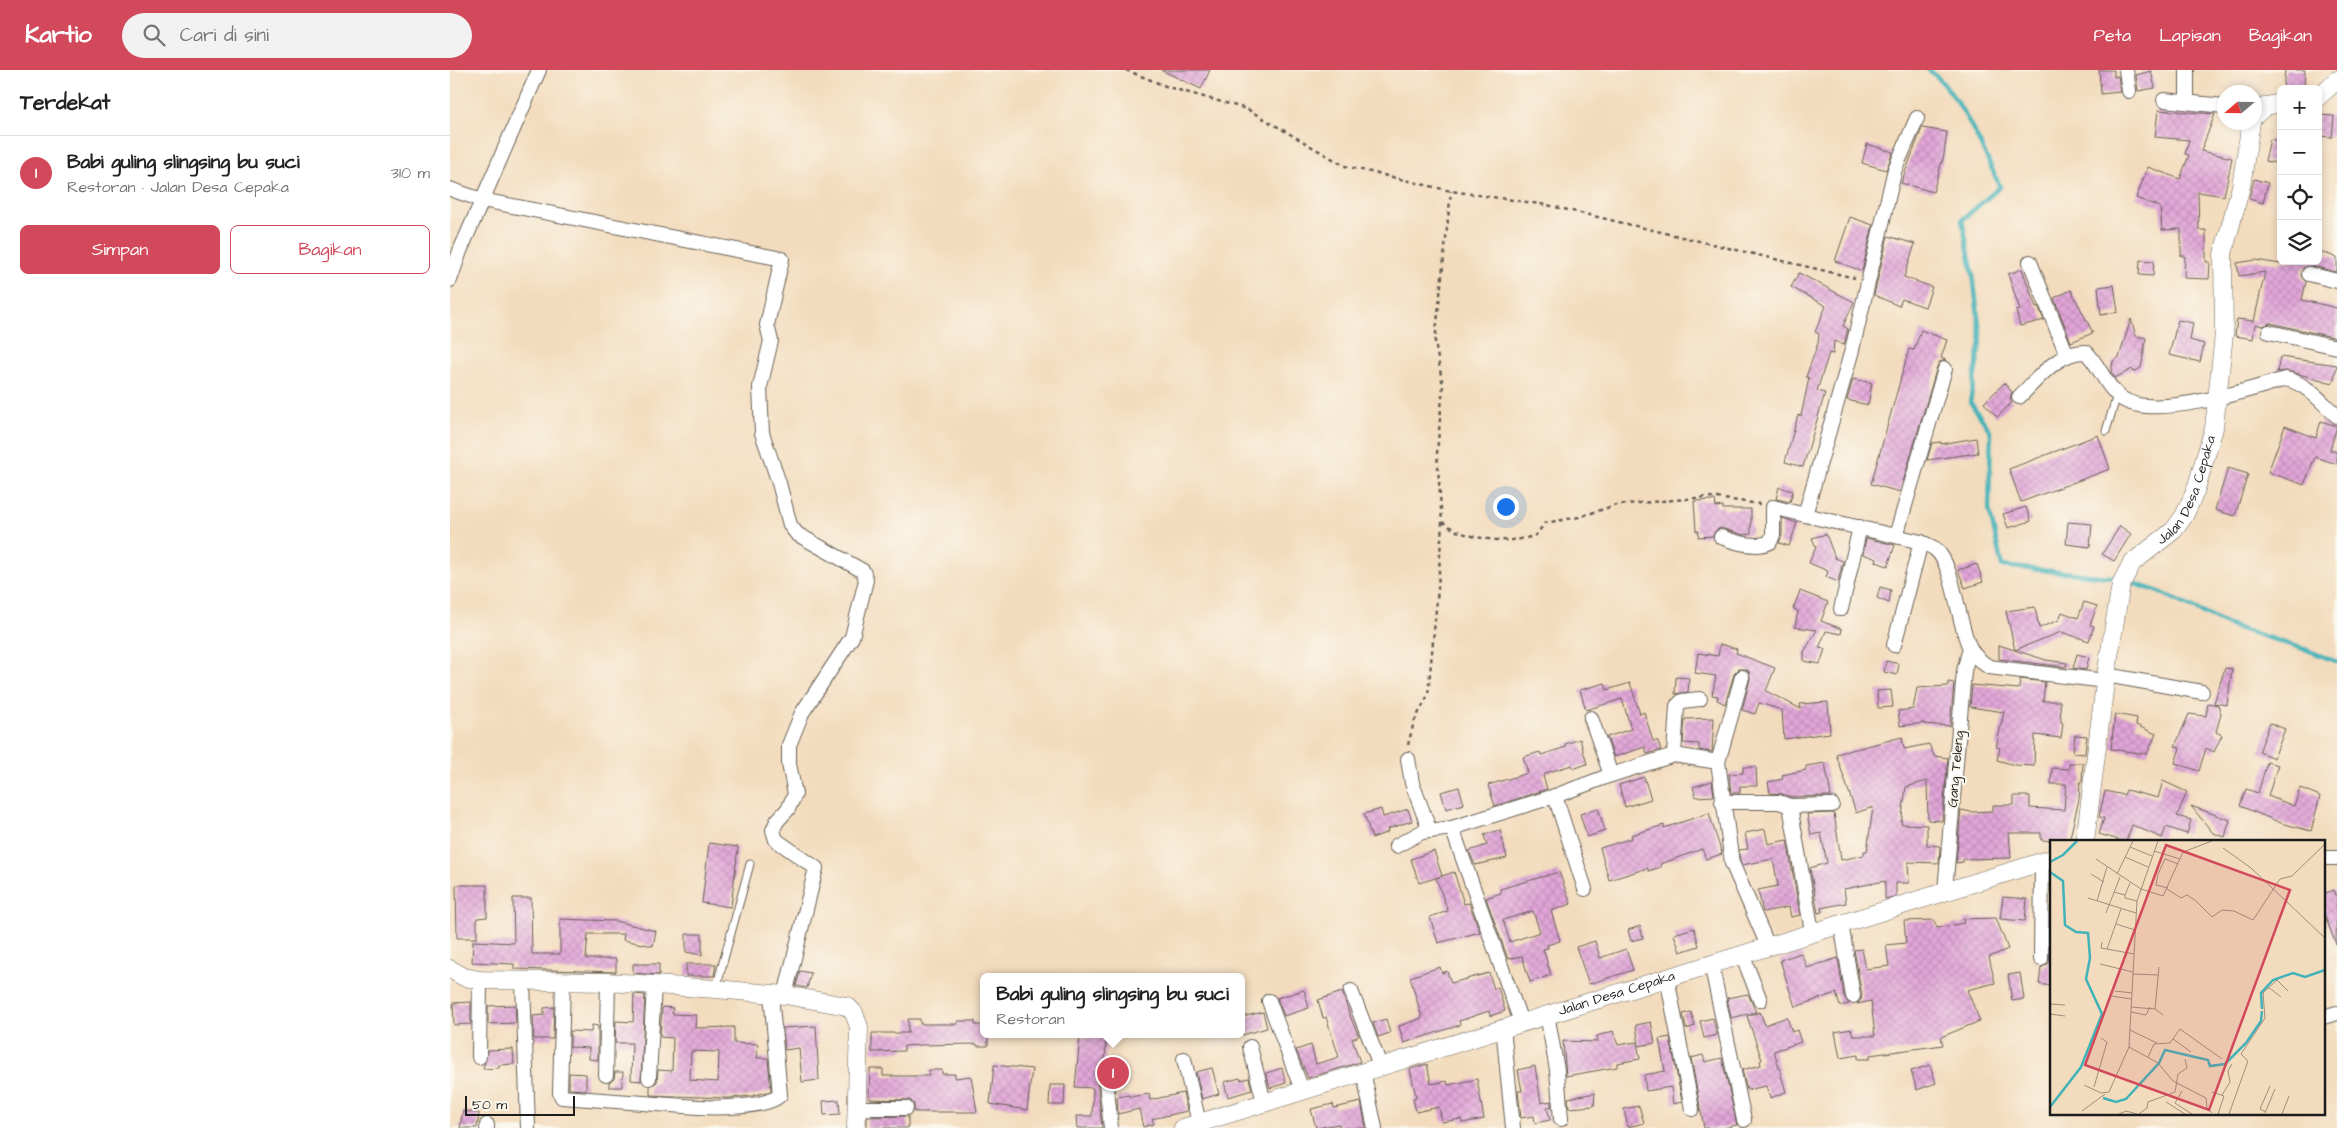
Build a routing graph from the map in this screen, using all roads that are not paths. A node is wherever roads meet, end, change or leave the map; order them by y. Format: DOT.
graph roads {
  1 [pos="539,70"];
  2 [pos="2126,70"];
  3 [pos="2186,70"];
  4 [pos="2337,80"];
  5 [pos="2129,91"];
  6 [pos="2322,93"];
  7 [pos="2164,100"];
  8 [pos="2187,102"];
  9 [pos="2217,105"];
  10 [pos="2277,105"];
  11 [pos="2262,111"];
  12 [pos="1917,118"];
  13 [pos="2253,130"];
  14 [pos="450,189"];
  15 [pos="482,200"];
  16 [pos="2030,262"];
  17 [pos="2310,274"];
  18 [pos="450,280"];
  19 [pos="2337,281"];
  20 [pos="2269,332"];
  21 [pos="2337,347"];
  22 [pos="2067,355"];
  23 [pos="1945,369"];
  24 [pos="2117,395"];
  25 [pos="2218,396"];
  26 [pos="2019,397"];
  27 [pos="2337,416"];
  28 [pos="2106,431"];
  29 [pos="1805,515"];
  30 [pos="1860,527"];
  31 [pos="1896,536"];
  32 [pos="1721,537"];
  33 [pos="1921,542"];
  34 [pos="1840,609"];
  35 [pos="1894,645"];
  36 [pos="1970,648"];
  37 [pos="1742,677"];
  38 [pos="2106,678"];
  39 [pos="2202,692"];
  40 [pos="1700,698"];
  41 [pos="1591,718"];
  42 [pos="1674,755"];
  43 [pos="1408,759"];
  44 [pos="1718,762"];
  45 [pos="1612,775"];
  46 [pos="1555,796"];
  47 [pos="1722,802"];
  48 [pos="1832,805"];
  49 [pos="1790,806"];
  50 [pos="1452,828"];
  51 [pos="1430,830"];
  52 [pos="2084,840"];
  53 [pos="1396,846"];
  54 [pos="2324,858"];
  55 [pos="2337,858"];
  56 [pos="2046,860"];
  57 [pos="750,864"];
  58 [pos="1585,889"];
  59 [pos="1945,891"];
  60 [pos="1840,923"];
  61 [pos="1812,932"];
  62 [pos="1768,946"];
  63 [pos="1742,954"];
  64 [pos="2041,959"];
  65 [pos="1711,963"];
  66 [pos="450,969"];
  67 [pos="1667,977"];
  68 [pos="480,980"];
  69 [pos="523,982"];
  70 [pos="608,982"];
  71 [pos="563,983"];
  72 [pos="654,984"];
  73 [pos="716,989"];
  74 [pos="1351,991"];
  75 [pos="778,994"];
  76 [pos="1853,996"];
  77 [pos="1760,1000"];
  78 [pos="1269,1001"];
  79 [pos="2337,1013"];
  80 [pos="1546,1014"];
  81 [pos="2324,1017"];
  82 [pos="1521,1022"];
  83 [pos="1503,1028"];
  84 [pos="1250,1046"];
  85 [pos="479,1057"];
  86 [pos="1184,1060"];
  87 [pos="1380,1066"];
  88 [pos="1105,1071"];
  89 [pos="1363,1071"];
  90 [pos="606,1075"];
  91 [pos="649,1078"];
  92 [pos="1302,1090"];
  93 [pos="1264,1102"];
  94 [pos="857,1108"];
  95 [pos="906,1108"];
  96 [pos="1692,1109"];
  97 [pos="1561,1119"];
  98 [pos="1744,1120"];
  99 [pos="1191,1125"];
  100 [pos="528,1128"];
  101 [pos="856,1128"];
  102 [pos="1111,1128"];
  103 [pos="1375,1128"];
  104 [pos="1513,1128"];
  1 -- 15 [label="street"];
  2 -- 5 [label="street"];
  3 -- 8 [label="street"];
  4 -- 6 [label="street"];
  7 -- 8 [label="street"];
  8 -- 9 [label="street"];
  10 -- 11 [label="street, Jalan Desa Cepaka"];
  12 -- 29 [label="street"];
  13 -- 25 [label="street, Jalan Desa Cepaka"];
  14 -- 15 [label="street"];
  15 -- 18 [label="street"];
  15 -- 75 [label="street"];
  16 -- 22 [label="street"];
  17 -- 19 [label="street"];
  20 -- 21 [label="street"];
  22 -- 24 [label="street"];
  22 -- 26 [label="street"];
  23 -- 31 [label="street"];
  24 -- 25 [label="street"];
  24 -- 28 [label="lane"];
  25 -- 27 [label="street"];
  25 -- 38 [label="street, Jalan Desa Cepaka"];
  29 -- 30 [label="street"];
  29 -- 32 [label="street"];
  30 -- 31 [label="street"];
  30 -- 34 [label="street"];
  31 -- 33 [label="street"];
  33 -- 35 [label="street"];
  33 -- 36 [label="street"];
  36 -- 38 [label="street"];
  36 -- 59 [label="street, Gang Teleng"];
  37 -- 44 [label="street"];
  38 -- 39 [label="street"];
  38 -- 52 [label="street, Jalan Desa Cepaka"];
  40 -- 42 [label="street"];
  41 -- 45 [label="street"];
  42 -- 44 [label="street"];
  42 -- 45 [label="street"];
  43 -- 51 [label="street"];
  44 -- 47 [label="street"];
  45 -- 46 [label="street"];
  46 -- 50 [label="street"];
  46 -- 58 [label="street"];
  47 -- 49 [label="street"];
  47 -- 62 [label="street"];
  48 -- 49 [label="street"];
  49 -- 61 [label="street"];
  50 -- 51 [label="street"];
  50 -- 82 [label="street"];
  51 -- 53 [label="street"];
  54 -- 55 [label="street"];
  56 -- 59 [label="street, Jalan Desa Cepaka"];
  56 -- 64 [label="street"];
  57 -- 73 [label="lane"];
  59 -- 60 [label="street, Jalan Desa Cepaka"];
  60 -- 61 [label="street, Jalan Desa Cepaka"];
  60 -- 76 [label="street"];
  61 -- 62 [label="street, Jalan Desa Cepaka"];
  62 -- 63 [label="street, Jalan Desa Cepaka"];
  63 -- 65 [label="street, Jalan Desa Cepaka"];
  63 -- 77 [label="street"];
  65 -- 67 [label="street, Jalan Desa Cepaka"];
  65 -- 98 [label="street"];
  66 -- 68 [label="street"];
  67 -- 80 [label="street, Jalan Desa Cepaka"];
  67 -- 96 [label="street"];
  68 -- 69 [label="street"];
  68 -- 85 [label="street"];
  69 -- 71 [label="street"];
  69 -- 100 [label="street"];
  70 -- 71 [label="street"];
  70 -- 72 [label="street"];
  70 -- 90 [label="street"];
  71 -- 75 [label="street"];
  72 -- 73 [label="street"];
  72 -- 91 [label="street"];
  73 -- 75 [label="street"];
  74 -- 87 [label="street"];
  75 -- 94 [label="street"];
  78 -- 92 [label="street"];
  79 -- 81 [label="street"];
  80 -- 82 [label="street, Jalan Desa Cepaka"];
  80 -- 97 [label="street"];
  82 -- 83 [label="street, Jalan Desa Cepaka"];
  83 -- 87 [label="street, Jalan Desa Cepaka"];
  83 -- 104 [label="street"];
  84 -- 93 [label="street"];
  86 -- 99 [label="street"];
  87 -- 89 [label="street, Jalan Desa Cepaka"];
  88 -- 102 [label="street"];
  89 -- 92 [label="street, Jalan Desa Cepaka"];
  89 -- 103 [label="street"];
  92 -- 93 [label="street, Jalan Desa Cepaka"];
  93 -- 99 [label="street, Jalan Desa Cepaka"];
  94 -- 95 [label="street"];
  94 -- 101 [label="street"];
}
